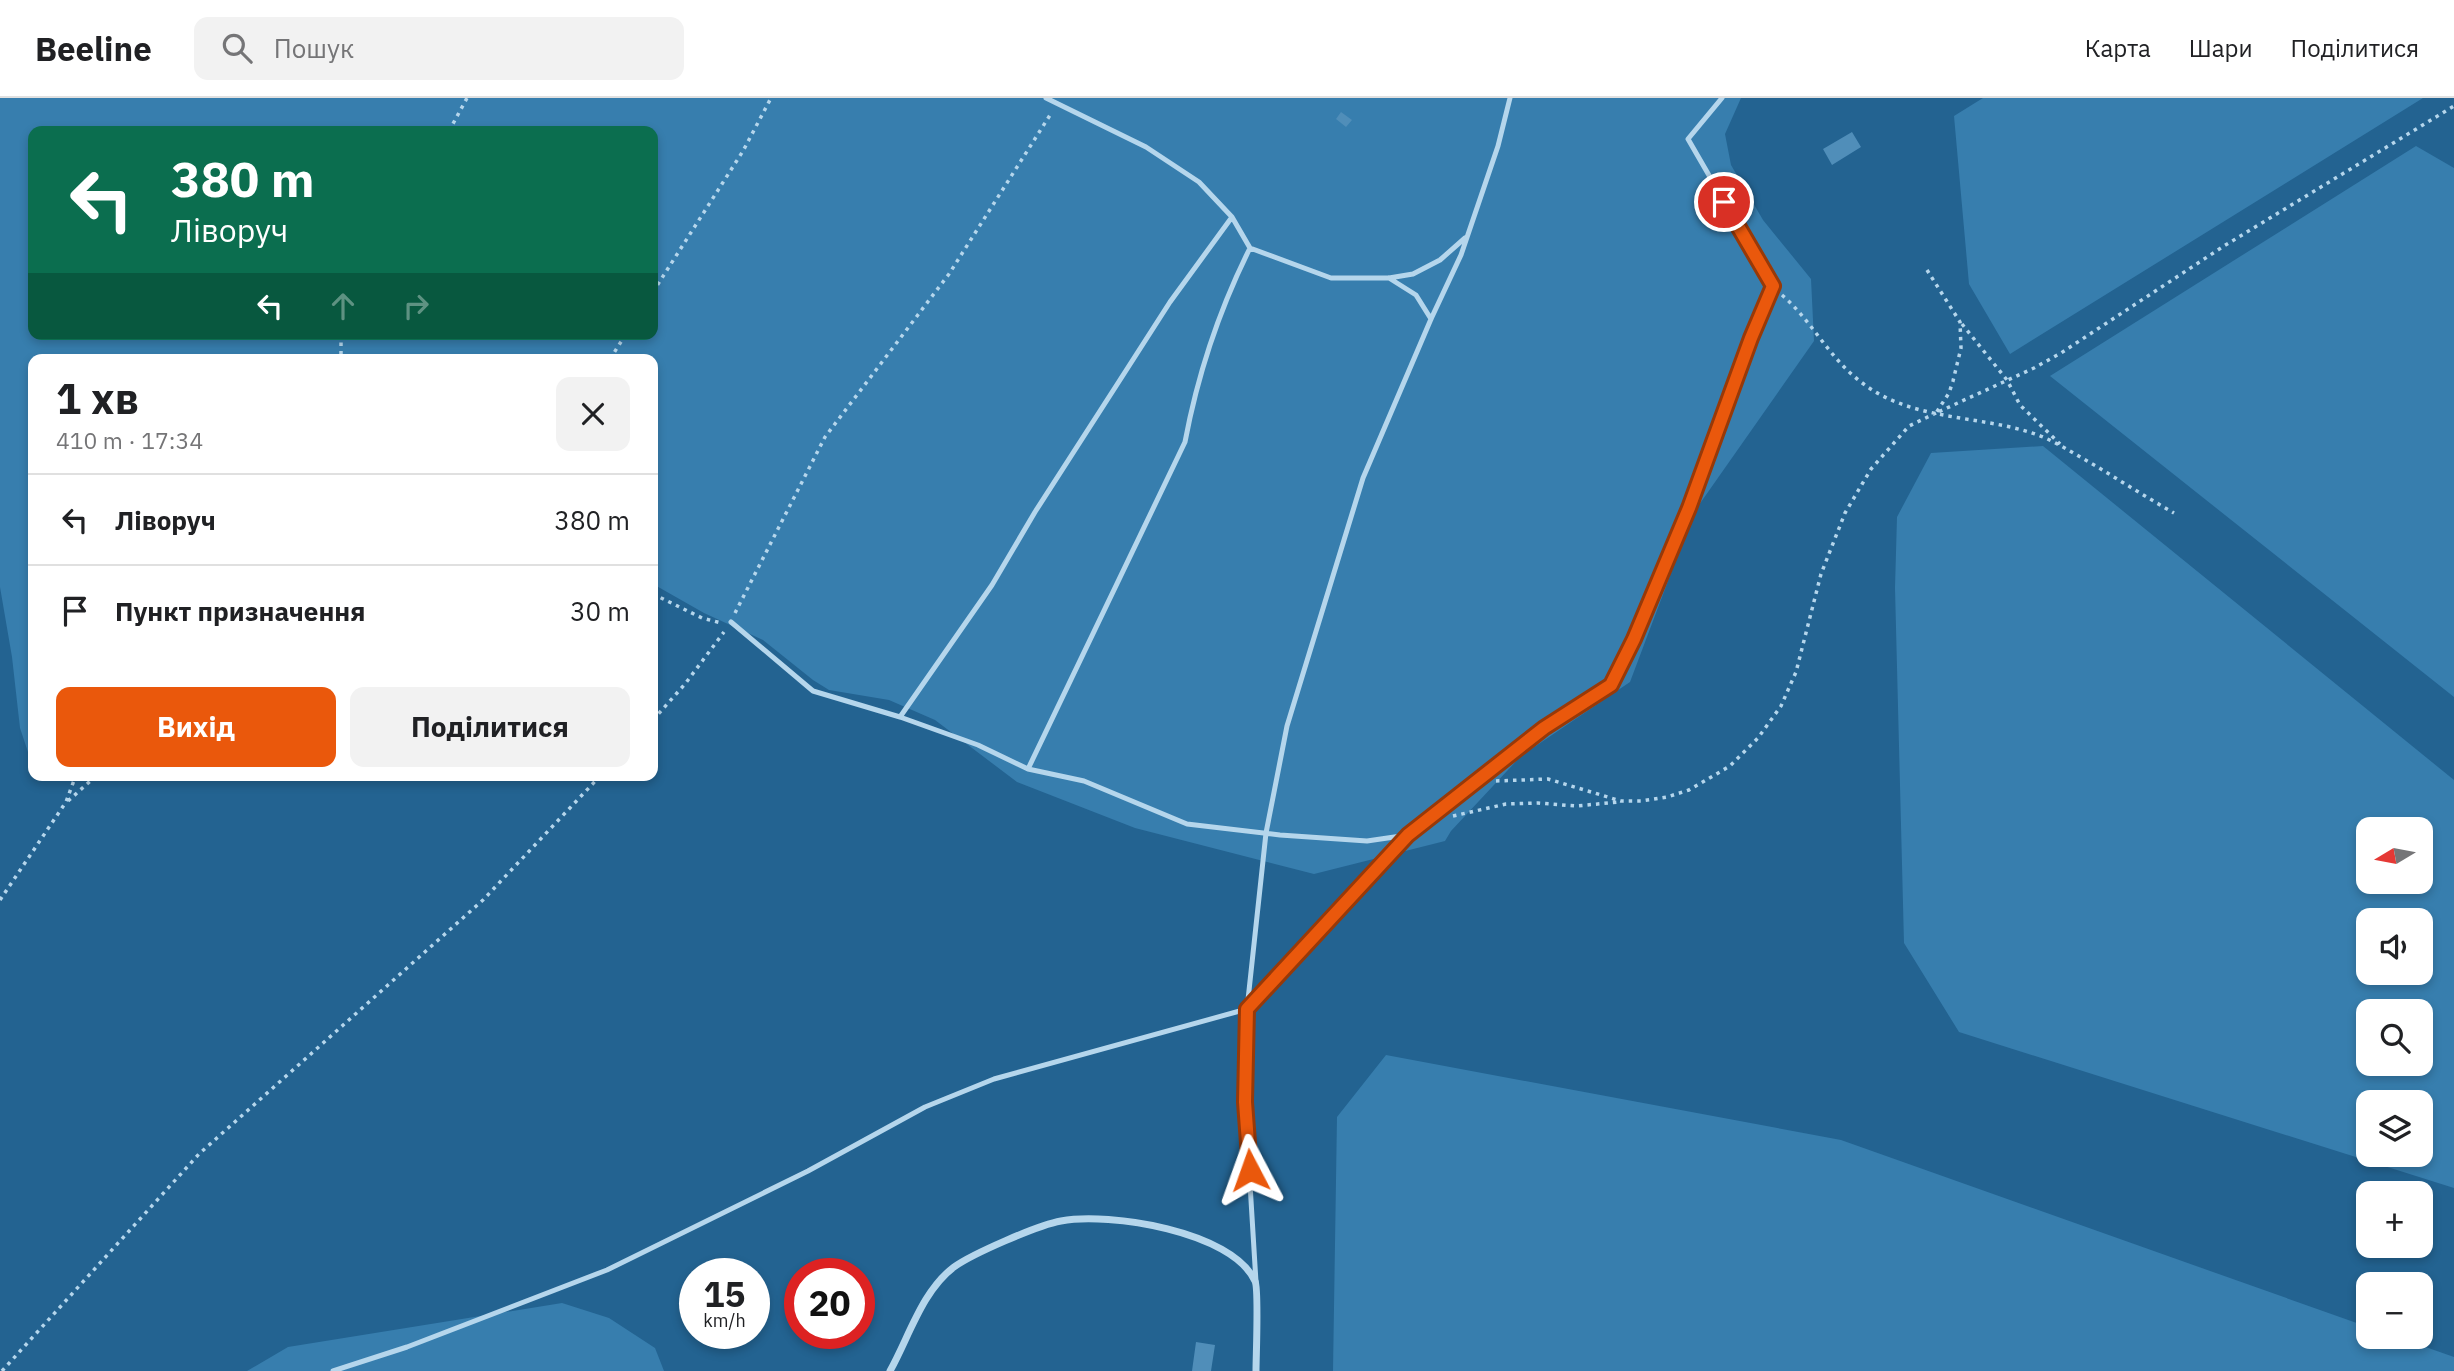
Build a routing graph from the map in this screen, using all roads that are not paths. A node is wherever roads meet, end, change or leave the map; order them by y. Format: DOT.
graph roads {
  1 [pos="1046,98"];
  2 [pos="1510,98"];
  3 [pos="1722,98"];
  4 [pos="1232,216"];
  5 [pos="1468,236"];
  6 [pos="1250,248"];
  7 [pos="1389,278"];
  8 [pos="1431,319"];
  9 [pos="731,622"];
  10 [pos="900,717"];
  11 [pos="1028,769"];
  12 [pos="1266,833"];
  13 [pos="1408,835"];
  14 [pos="1247,1009"];
  15 [pos="1256,1282"];
  16 [pos="333,1371"];
  17 [pos="890,1371"];
  18 [pos="1256,1371"];
  1 -- 4 [label="lane"];
  2 -- 5 [label="lane"];
  3 -- 13 [label="lane"];
  4 -- 6 [label="lane"];
  4 -- 10 [label="lane"];
  5 -- 7 [label="lane"];
  5 -- 8 [label="lane"];
  6 -- 7 [label="lane"];
  6 -- 11 [label="lane"];
  7 -- 8 [label="lane"];
  8 -- 12 [label="lane"];
  9 -- 10 [label="lane"];
  10 -- 11 [label="lane"];
  11 -- 12 [label="lane"];
  12 -- 13 [label="lane"];
  12 -- 14 [label="lane"];
  13 -- 14 [label="lane"];
  14 -- 15 [label="lane"];
  14 -- 16 [label="lane"];
  15 -- 17 [label="street"];
  15 -- 18 [label="street"];
}
